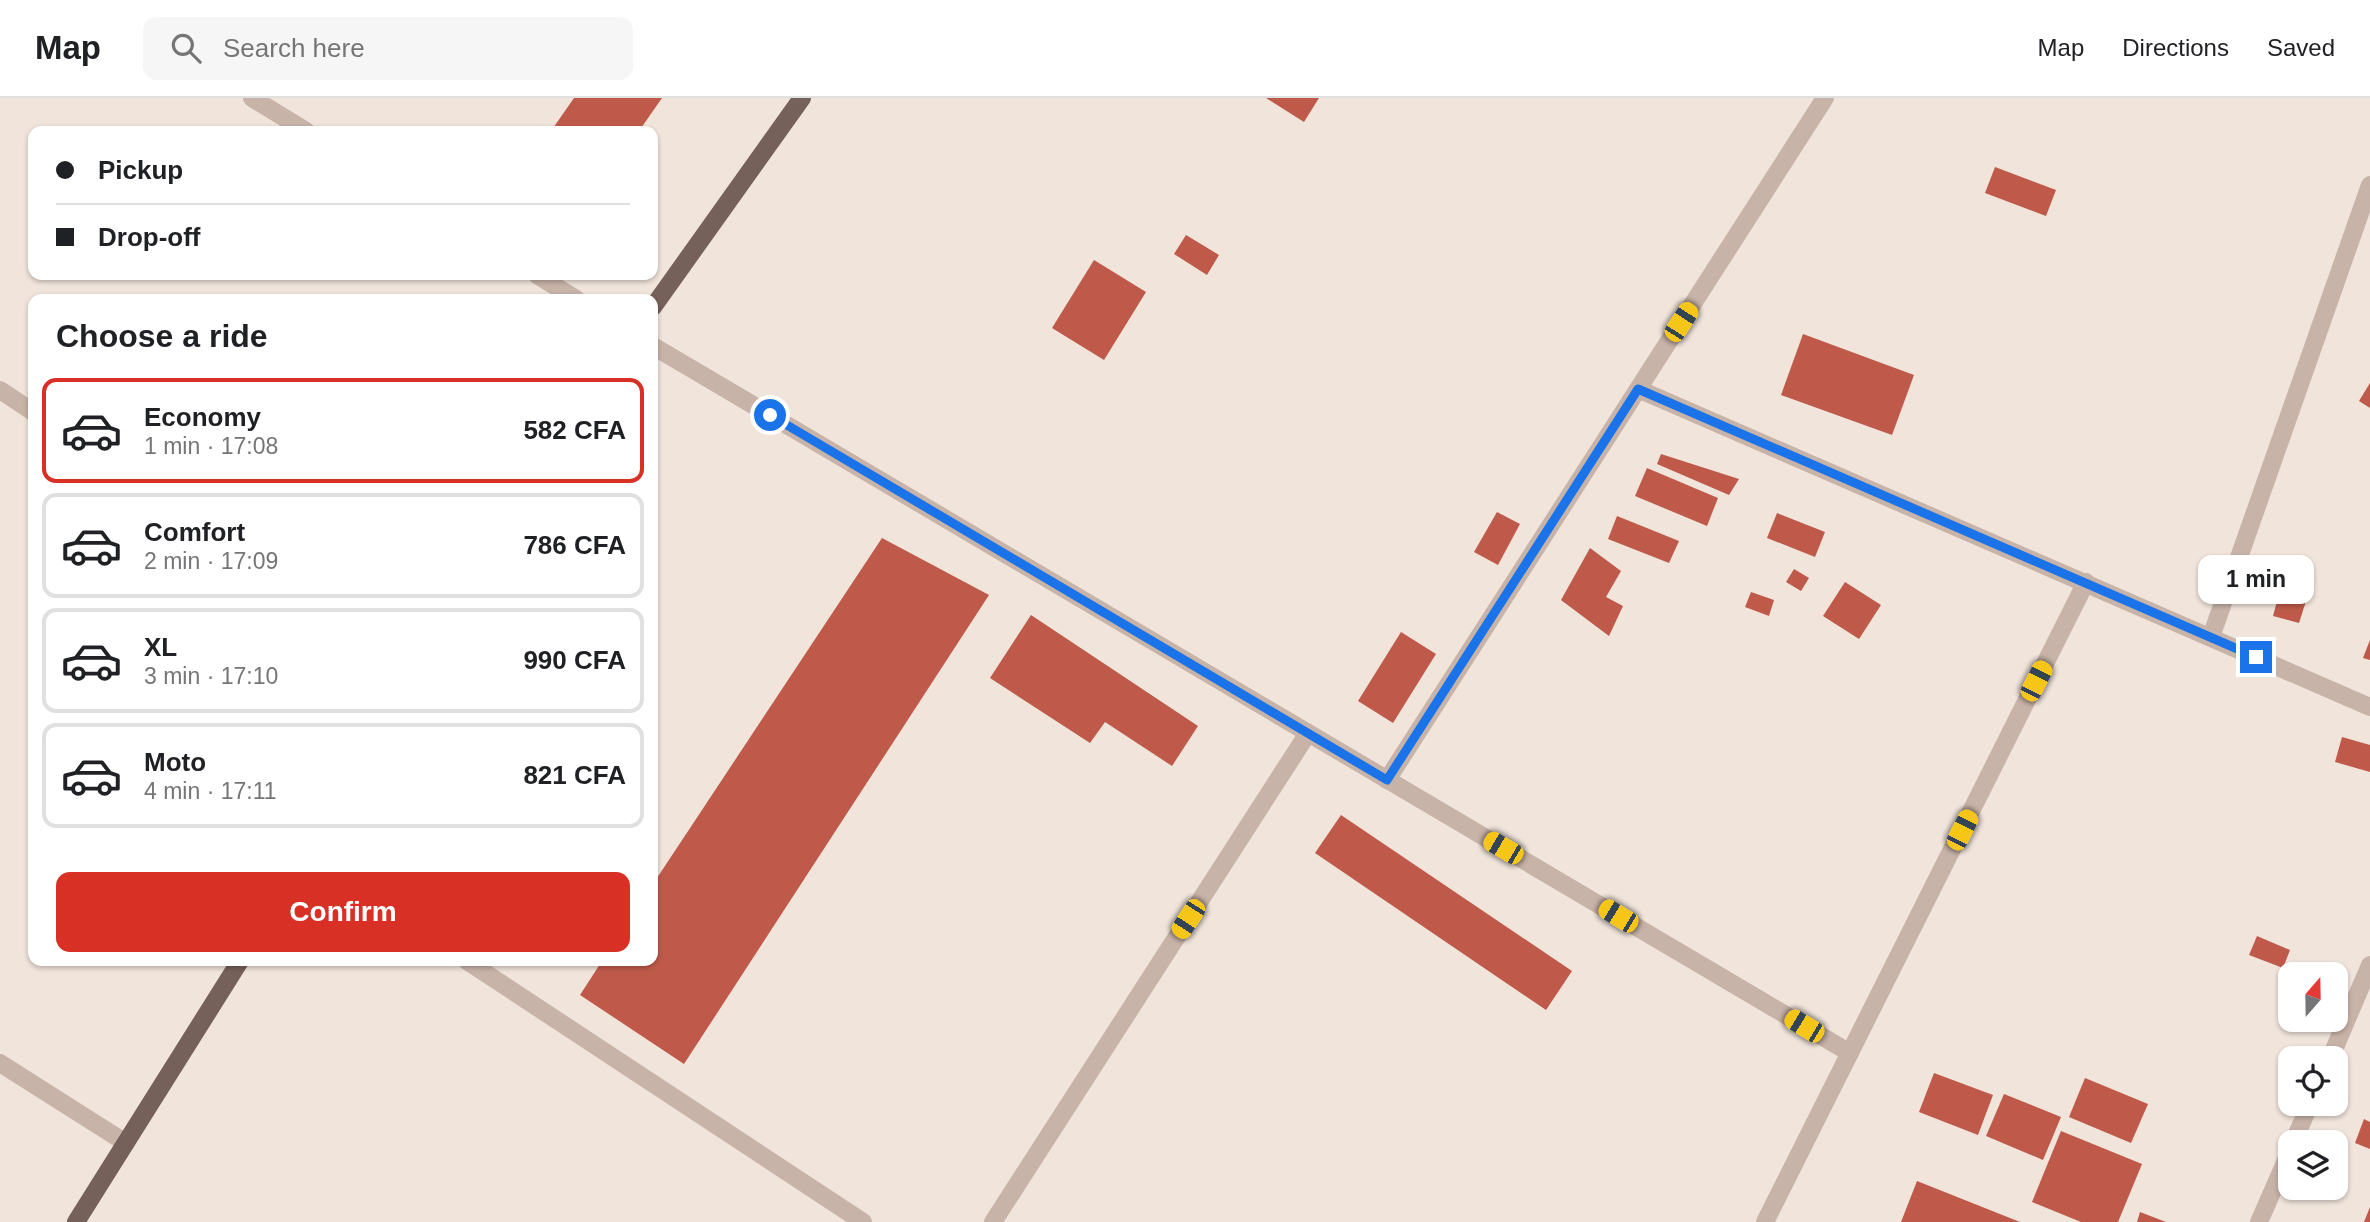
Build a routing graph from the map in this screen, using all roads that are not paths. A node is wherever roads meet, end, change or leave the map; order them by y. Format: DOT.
graph roads {
  1 [pos="252,98"];
  2 [pos="802,98"];
  3 [pos="1825,98"];
  4 [pos="298,126"];
  5 [pos="2370,185"];
  6 [pos="545,280"];
  7 [pos="568,294"];
  8 [pos="658,300"];
  9 [pos="658,349"];
  10 [pos="1638,389"];
  11 [pos="0,390"];
  12 [pos="28,409"];
  13 [pos="2086,582"];
  14 [pos="2211,637"];
  15 [pos="2370,707"];
  16 [pos="1308,733"];
  17 [pos="1387,780"];
  18 [pos="2370,965"];
  19 [pos="237,966"];
  20 [pos="475,966"];
  21 [pos="2336,1046"];
  22 [pos="1850,1053"];
  23 [pos="0,1063"];
  24 [pos="126,1143"];
  25 [pos="2278,1179"];
  26 [pos="76,1222"];
  27 [pos="863,1222"];
  28 [pos="993,1222"];
  29 [pos="1765,1222"];
  30 [pos="2259,1222"];
  1 -- 4 [label="street"];
  2 -- 8 [label="main road"];
  3 -- 10 [label="street"];
  5 -- 14 [label="street"];
  6 -- 7 [label="street"];
  9 -- 16 [label="street"];
  10 -- 13 [label="street"];
  10 -- 17 [label="street"];
  11 -- 12 [label="street"];
  13 -- 14 [label="street"];
  13 -- 22 [label="street"];
  14 -- 15 [label="street"];
  16 -- 17 [label="street"];
  16 -- 28 [label="street"];
  17 -- 22 [label="street"];
  18 -- 21 [label="street"];
  19 -- 24 [label="main road"];
  20 -- 27 [label="street"];
  22 -- 29 [label="street"];
  23 -- 24 [label="street"];
  24 -- 26 [label="main road"];
  25 -- 30 [label="street"];
}
